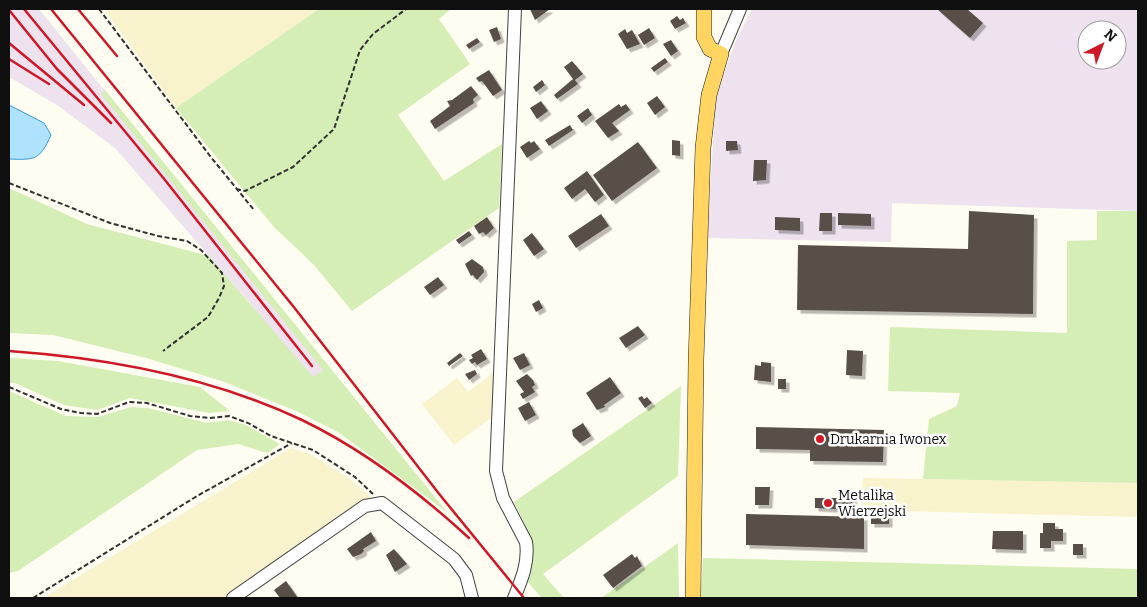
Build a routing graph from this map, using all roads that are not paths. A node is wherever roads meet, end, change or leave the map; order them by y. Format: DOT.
graph roads {
  1 [pos="515,9"];
  2 [pos="704,9"];
  3 [pos="740,9"];
  4 [pos="721,54"];
  5 [pos="233,598"];
  6 [pos="472,598"];
  7 [pos="514,598"];
  8 [pos="693,598"];
  1 -- 7 [label="street"];
  2 -- 4 [label="main road"];
  3 -- 4 [label="street"];
  4 -- 8 [label="main road"];
  5 -- 6 [label="street"];
}
